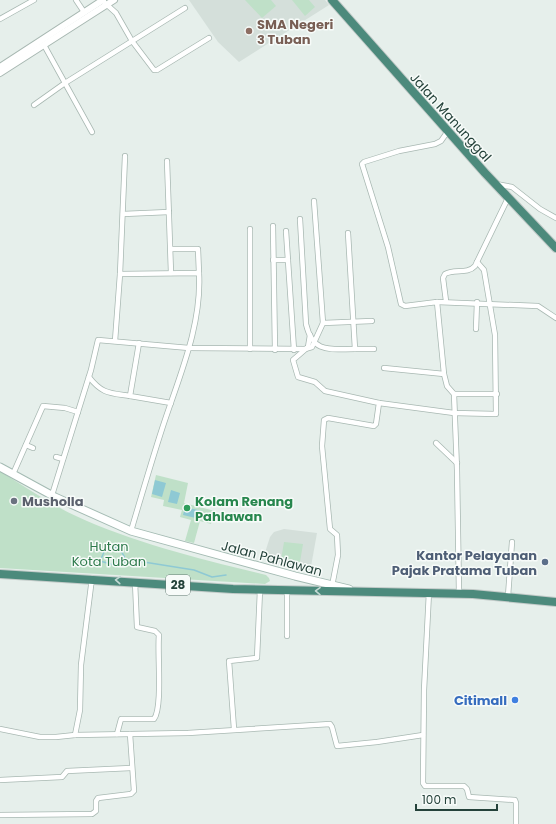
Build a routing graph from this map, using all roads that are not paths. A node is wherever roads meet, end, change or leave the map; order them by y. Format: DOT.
graph roads {
  1 [pos="34,0"];
  2 [pos="76,0"];
  3 [pos="114,0"];
  4 [pos="332,0"];
  5 [pos="105,2"];
  6 [pos="186,8"];
  7 [pos="84,12"];
  8 [pos="0,19"];
  9 [pos="209,38"];
  10 [pos="132,41"];
  11 [pos="44,45"];
  12 [pos="0,67"];
  13 [pos="0,73"];
  14 [pos="65,82"];
  15 [pos="34,105"];
  16 [pos="448,131"];
  17 [pos="92,132"];
  18 [pos="125,156"];
  19 [pos="166,161"];
  20 [pos="494,183"];
  21 [pos="508,198"];
  22 [pos="314,201"];
  23 [pos="169,212"];
  24 [pos="123,214"];
  25 [pos="556,218"];
  26 [pos="300,219"];
  27 [pos="272,226"];
  28 [pos="250,229"];
  29 [pos="286,232"];
  30 [pos="348,233"];
  31 [pos="556,248"];
  32 [pos="171,249"];
  33 [pos="273,260"];
  34 [pos="288,260"];
  35 [pos="477,262"];
  36 [pos="171,273"];
  37 [pos="199,273"];
  38 [pos="120,274"];
  39 [pos="437,302"];
  40 [pos="446,302"];
  41 [pos="477,302"];
  42 [pos="491,303"];
  43 [pos="556,318"];
  44 [pos="372,321"];
  45 [pos="354,322"];
  46 [pos="323,323"];
  47 [pos="476,329"];
  48 [pos="310,335"];
  49 [pos="115,341"];
  50 [pos="139,343"];
  51 [pos="314,343"];
  52 [pos="189,348"];
  53 [pos="250,349"];
  54 [pos="306,349"];
  55 [pos="355,349"];
  56 [pos="374,349"];
  57 [pos="275,350"];
  58 [pos="294,350"];
  59 [pos="384,368"];
  60 [pos="444,374"];
  61 [pos="89,377"];
  62 [pos="454,394"];
  63 [pos="496,394"];
  64 [pos="130,396"];
  65 [pos="171,403"];
  66 [pos="379,403"];
  67 [pos="78,412"];
  68 [pos="454,413"];
  69 [pos="436,443"];
  70 [pos="26,445"];
  71 [pos="33,448"];
  72 [pos="56,457"];
  73 [pos="63,459"];
  74 [pos="456,463"];
  75 [pos="0,467"];
  76 [pos="14,474"];
  77 [pos="52,495"];
  78 [pos="131,531"];
  79 [pos="512,542"];
  80 [pos="0,574"];
  81 [pos="92,578"];
  82 [pos="135,582"];
  83 [pos="332,586"];
  84 [pos="260,590"];
  85 [pos="357,590"];
  86 [pos="288,591"];
  87 [pos="429,592"];
  88 [pos="459,593"];
  89 [pos="508,596"];
  90 [pos="556,602"];
  91 [pos="287,636"];
  92 [pos="0,729"];
  93 [pos="234,729"];
  94 [pos="117,734"];
  95 [pos="130,734"];
  96 [pos="75,735"];
  97 [pos="423,735"];
  98 [pos="132,768"];
  99 [pos="0,780"];
  100 [pos="0,815"];
  101 [pos="516,824"];
  1 -- 8 [label="street"];
  2 -- 7 [label="street"];
  3 -- 5 [label="street"];
  4 -- 16 [label="highway, Jalan Manunggal"];
  5 -- 7 [label="street"];
  5 -- 10 [label="street"];
  5 -- 11 [label="street"];
  6 -- 10 [label="street"];
  7 -- 12 [label="street"];
  9 -- 10 [label="street"];
  10 -- 14 [label="street"];
  11 -- 13 [label="street"];
  11 -- 14 [label="street"];
  14 -- 15 [label="street"];
  14 -- 17 [label="street"];
  16 -- 20 [label="highway, Jalan Manunggal"];
  16 -- 39 [label="street"];
  18 -- 24 [label="street"];
  19 -- 23 [label="street"];
  20 -- 21 [label="highway, Jalan Manunggal"];
  20 -- 25 [label="street"];
  21 -- 31 [label="highway, Jalan Manunggal"];
  21 -- 35 [label="street"];
  22 -- 46 [label="street"];
  23 -- 24 [label="street"];
  23 -- 32 [label="street"];
  24 -- 38 [label="street"];
  26 -- 48 [label="street"];
  27 -- 33 [label="street"];
  28 -- 53 [label="street"];
  29 -- 34 [label="street"];
  30 -- 45 [label="street"];
  32 -- 36 [label="street"];
  32 -- 37 [label="street"];
  33 -- 34 [label="street"];
  33 -- 57 [label="street"];
  34 -- 58 [label="street"];
  35 -- 40 [label="street"];
  35 -- 42 [label="street"];
  36 -- 37 [label="street"];
  36 -- 38 [label="street"];
  37 -- 52 [label="street"];
  38 -- 49 [label="street"];
  39 -- 40 [label="street"];
  39 -- 60 [label="street"];
  40 -- 41 [label="street"];
  41 -- 42 [label="street"];
  41 -- 47 [label="street"];
  42 -- 43 [label="street"];
  42 -- 63 [label="street"];
  44 -- 45 [label="street"];
  45 -- 46 [label="street"];
  45 -- 55 [label="street"];
  46 -- 51 [label="street"];
  48 -- 51 [label="street"];
  48 -- 54 [label="street"];
  49 -- 50 [label="street"];
  49 -- 61 [label="street"];
  50 -- 52 [label="street"];
  50 -- 64 [label="street"];
  51 -- 54 [label="street"];
  51 -- 55 [label="street"];
  52 -- 53 [label="street"];
  52 -- 65 [label="street"];
  53 -- 57 [label="street"];
  54 -- 58 [label="street"];
  54 -- 66 [label="street"];
  55 -- 56 [label="street"];
  57 -- 58 [label="street"];
  59 -- 60 [label="street"];
  60 -- 62 [label="street"];
  61 -- 64 [label="street"];
  61 -- 67 [label="street"];
  62 -- 63 [label="street"];
  62 -- 68 [label="street"];
  63 -- 68 [label="street"];
  64 -- 65 [label="street"];
  65 -- 78 [label="street"];
  66 -- 68 [label="street"];
  66 -- 83 [label="street"];
  67 -- 70 [label="street"];
  67 -- 73 [label="street"];
  68 -- 74 [label="street"];
  69 -- 74 [label="street"];
  70 -- 71 [label="street"];
  70 -- 76 [label="street"];
  72 -- 73 [label="street"];
  73 -- 77 [label="street"];
  74 -- 88 [label="street"];
  75 -- 76 [label="main road, Jalan Pahlawan"];
  76 -- 77 [label="main road, Jalan Pahlawan"];
  77 -- 78 [label="main road, Jalan Pahlawan"];
  78 -- 83 [label="main road, Jalan Pahlawan"];
  79 -- 89 [label="street"];
  80 -- 81 [label="highway, 28"];
  82 -- 81 [label="highway, 28, one-way"];
  81 -- 96 [label="street"];
  82 -- 84 [label="highway, 28"];
  82 -- 94 [label="street"];
  83 -- 85 [label="main road, Jalan Pahlawan"];
  84 -- 86 [label="highway, 28"];
  84 -- 93 [label="street"];
  85 -- 86 [label="highway, 28, one-way"];
  85 -- 87 [label="highway, Jalan Pahlawan / 28"];
  86 -- 91 [label="street"];
  87 -- 88 [label="highway, Jalan Pahlawan / 28"];
  87 -- 97 [label="street"];
  88 -- 89 [label="highway, Jalan Pahlawan / 28"];
  89 -- 90 [label="highway, Jalan Pahlawan / 28"];
  92 -- 96 [label="street"];
  93 -- 95 [label="street"];
  93 -- 97 [label="street"];
  94 -- 95 [label="street"];
  94 -- 96 [label="street"];
  95 -- 98 [label="street"];
  97 -- 101 [label="street"];
  98 -- 99 [label="street"];
  98 -- 100 [label="street"];
}
